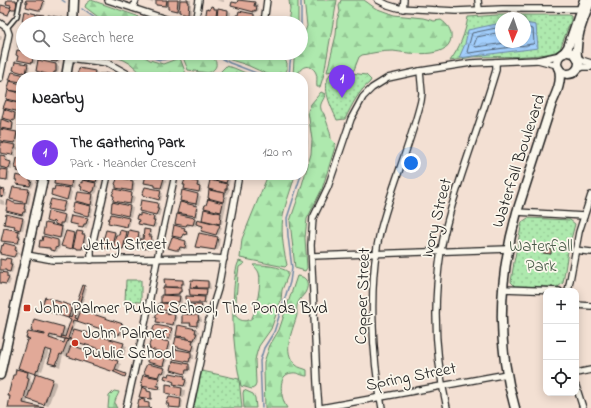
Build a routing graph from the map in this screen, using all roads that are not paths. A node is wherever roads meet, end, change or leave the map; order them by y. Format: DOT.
graph roads {
  1 [pos="20,0"];
  2 [pos="74,0"];
  3 [pos="108,0"];
  4 [pos="136,0"];
  5 [pos="199,0"];
  6 [pos="268,0"];
  7 [pos="378,0"];
  8 [pos="404,0"];
  9 [pos="478,0"];
  10 [pos="584,0"];
  11 [pos="591,0"];
  12 [pos="133,8"];
  13 [pos="403,9"];
  14 [pos="581,9"];
  15 [pos="479,10"];
  16 [pos="17,16"];
  17 [pos="73,16"];
  18 [pos="157,16"];
  19 [pos="196,16"];
  20 [pos="265,16"];
  21 [pos="16,17"];
  22 [pos="0,24"];
  23 [pos="7,28"];
  24 [pos="563,54"];
  25 [pos="577,58"];
  26 [pos="69,60"];
  27 [pos="92,60"];
  28 [pos="538,60"];
  29 [pos="496,62"];
  30 [pos="591,63"];
  31 [pos="558,67"];
  32 [pos="591,67"];
  33 [pos="575,70"];
  34 [pos="420,71"];
  35 [pos="67,72"];
  36 [pos="124,72"];
  37 [pos="0,78"];
  38 [pos="558,89"];
  39 [pos="43,180"];
  40 [pos="107,180"];
  41 [pos="174,180"];
  42 [pos="238,180"];
  43 [pos="591,195"];
  44 [pos="517,212"];
  45 [pos="584,216"];
  46 [pos="508,249"];
  47 [pos="576,250"];
  48 [pos="441,251"];
  49 [pos="591,252"];
  50 [pos="376,253"];
  51 [pos="27,255"];
  52 [pos="312,256"];
  53 [pos="158,258"];
  54 [pos="224,259"];
  55 [pos="91,260"];
  56 [pos="569,288"];
  57 [pos="503,289"];
  58 [pos="543,290"];
  59 [pos="579,305"];
  60 [pos="591,306"];
  61 [pos="591,370"];
  62 [pos="579,372"];
  63 [pos="507,374"];
  64 [pos="0,375"];
  65 [pos="443,385"];
  66 [pos="579,395"];
  67 [pos="380,398"];
  68 [pos="126,408"];
  69 [pos="190,408"];
  70 [pos="320,408"];
  71 [pos="382,408"];
  72 [pos="447,408"];
  73 [pos="514,408"];
  74 [pos="583,408"];
  1 -- 16 [label="lane"];
  2 -- 17 [label="street"];
  3 -- 12 [label="street"];
  4 -- 12 [label="street"];
  5 -- 19 [label="street"];
  6 -- 20 [label="street"];
  7 -- 13 [label="street"];
  8 -- 13 [label="street"];
  9 -- 15 [label="street"];
  10 -- 14 [label="street"];
  11 -- 25 [label="street"];
  12 -- 18 [label="street"];
  13 -- 15 [label="street"];
  14 -- 15 [label="street"];
  14 -- 24 [label="street"];
  21 -- 23 [label="lane"];
  22 -- 23 [label="street"];
  23 -- 37 [label="street"];
  24 -- 25 [label="street"];
  24 -- 28 [label="street"];
  24 -- 31 [label="street"];
  25 -- 30 [label="street"];
  25 -- 33 [label="street"];
  26 -- 35 [label="street"];
  27 -- 36 [label="street"];
  28 -- 29 [label="street"];
  28 -- 31 [label="street"];
  29 -- 34 [label="street"];
  29 -- 48 [label="street, Ivory Street"];
  31 -- 33 [label="street"];
  31 -- 38 [label="street, Waterfall Boulevard"];
  32 -- 33 [label="street"];
  33 -- 38 [label="street, Waterfall Boulevard"];
  34 -- 50 [label="street, Copper Street"];
  34 -- 52 [label="street"];
  38 -- 44 [label="street, Waterfall Boulevard"];
  39 -- 51 [label="street"];
  40 -- 55 [label="street"];
  41 -- 53 [label="street"];
  42 -- 54 [label="street"];
  43 -- 45 [label="street"];
  44 -- 45 [label="street"];
  44 -- 46 [label="street, Waterfall Boulevard"];
  45 -- 47 [label="street"];
  46 -- 48 [label="street"];
  46 -- 57 [label="street, Waterfall Boulevard"];
  47 -- 49 [label="street"];
  47 -- 56 [label="street"];
  48 -- 50 [label="street"];
  48 -- 65 [label="street, Ivory Street"];
  50 -- 52 [label="street"];
  50 -- 67 [label="street, Copper Street"];
  51 -- 55 [label="street, Jetty Street"];
  51 -- 64 [label="street"];
  52 -- 70 [label="street"];
  53 -- 54 [label="street, Jetty Street"];
  53 -- 55 [label="street, Jetty Street"];
  53 -- 68 [label="street"];
  54 -- 69 [label="street"];
  57 -- 58 [label="street"];
  57 -- 63 [label="street, Waterfall Boulevard"];
  59 -- 60 [label="street"];
  61 -- 62 [label="street"];
  63 -- 65 [label="street, Spring Street"];
  63 -- 73 [label="street, Waterfall Boulevard"];
  65 -- 67 [label="street, Spring Street"];
  65 -- 72 [label="street, Ivory Street"];
  66 -- 74 [label="street"];
  67 -- 70 [label="street, Spring Street"];
  67 -- 71 [label="street, Copper Street"];
}
